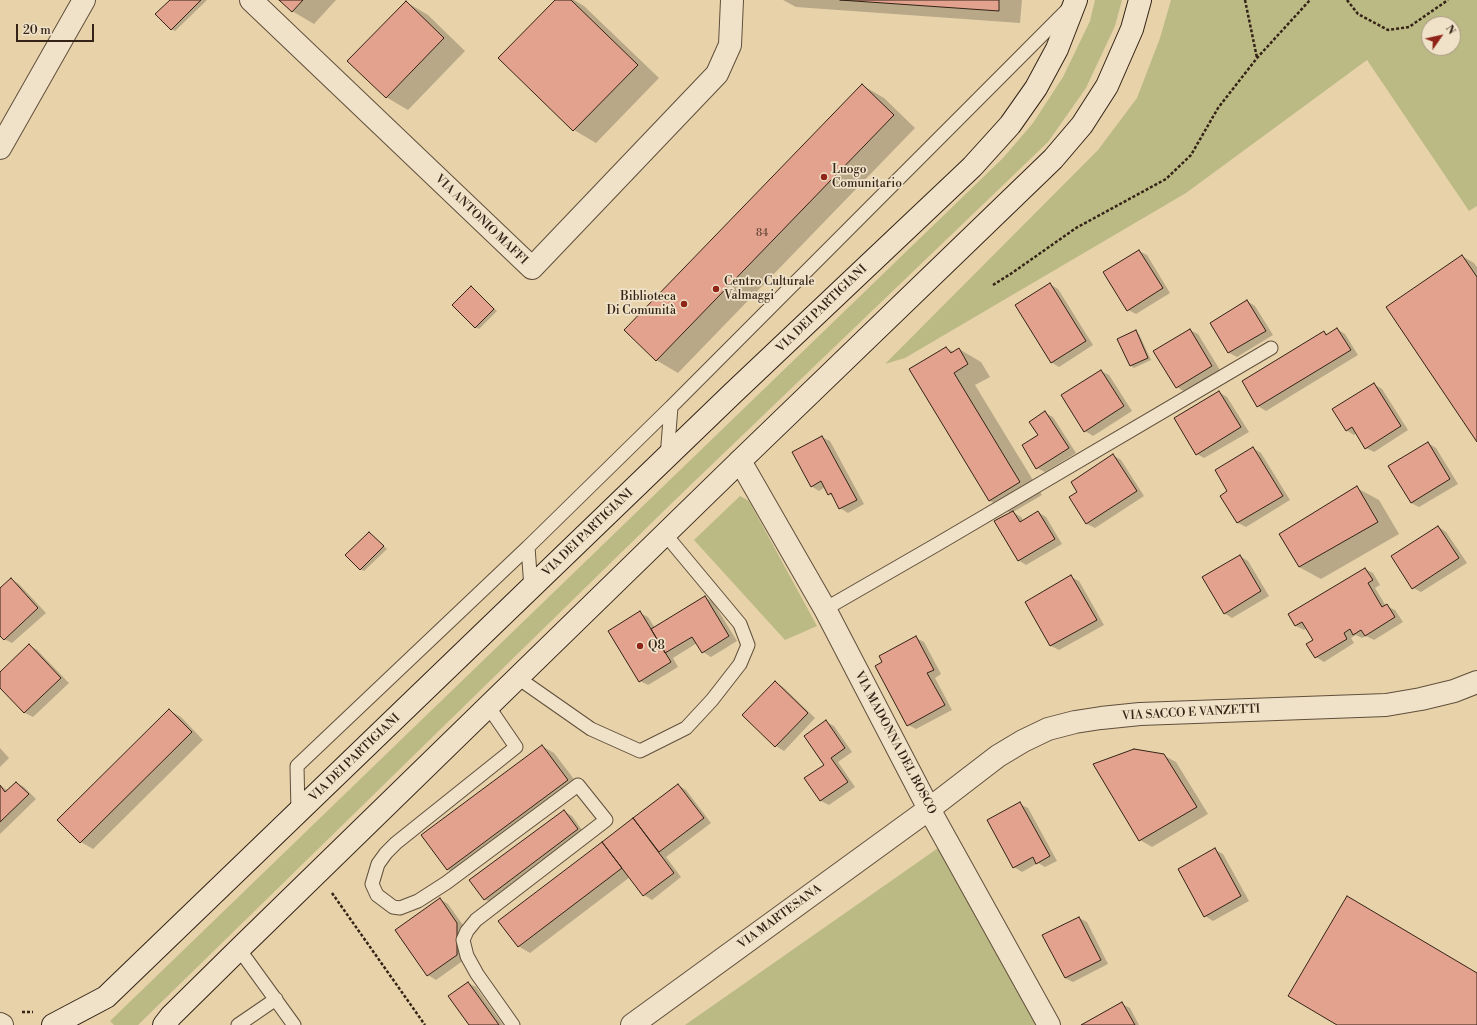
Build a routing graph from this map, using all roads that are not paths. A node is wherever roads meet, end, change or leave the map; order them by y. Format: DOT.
graph roads {
  1 [pos="84,0"];
  2 [pos="251,0"];
  3 [pos="732,0"];
  4 [pos="1076,0"];
  5 [pos="1140,0"];
  6 [pos="0,148"];
  7 [pos="1271,348"];
  8 [pos="671,407"];
  9 [pos="667,457"];
  10 [pos="740,461"];
  11 [pos="665,534"];
  12 [pos="528,547"];
  13 [pos="531,588"];
  14 [pos="825,609"];
  15 [pos="518,678"];
  16 [pos="1477,682"];
  17 [pos="488,706"];
  18 [pos="929,809"];
  19 [pos="298,812"];
  20 [pos="239,949"];
  21 [pos="276,999"];
  22 [pos="46,1018"];
  23 [pos="164,1025"];
  24 [pos="238,1025"];
  25 [pos="294,1025"];
  26 [pos="513,1025"];
  27 [pos="632,1025"];
  28 [pos="1049,1025"];
  1 -- 6 [label="street"];
  2 -- 3 [label="street, VIA ANTONIO MAFFI"];
  4 -- 8 [label="lane"];
  4 -- 9 [label="street, VIA DEI PARTIGIANI"];
  5 -- 10 [label="street"];
  7 -- 14 [label="lane"];
  8 -- 9 [label="lane"];
  8 -- 12 [label="lane"];
  9 -- 13 [label="street, VIA DEI PARTIGIANI"];
  10 -- 11 [label="street"];
  10 -- 14 [label="street, VIA MADONNA DEL BOSCO"];
  11 -- 15 [label="street"];
  11 -- 15 [label="lane"];
  12 -- 13 [label="lane"];
  12 -- 19 [label="lane"];
  13 -- 19 [label="street, VIA DEI PARTIGIANI"];
  14 -- 18 [label="street, VIA MADONNA DEL BOSCO"];
  15 -- 17 [label="street"];
  16 -- 18 [label="street, VIA SACCO E VANZETTI"];
  17 -- 20 [label="street"];
  17 -- 26 [label="lane"];
  18 -- 27 [label="street, VIA MARTESANA"];
  18 -- 28 [label="street, VIA MADONNA DEL BOSCO"];
  19 -- 22 [label="street, VIA DEI PARTIGIANI"];
  20 -- 21 [label="lane"];
  20 -- 23 [label="street"];
  21 -- 24 [label="lane"];
  21 -- 25 [label="lane"];
}
